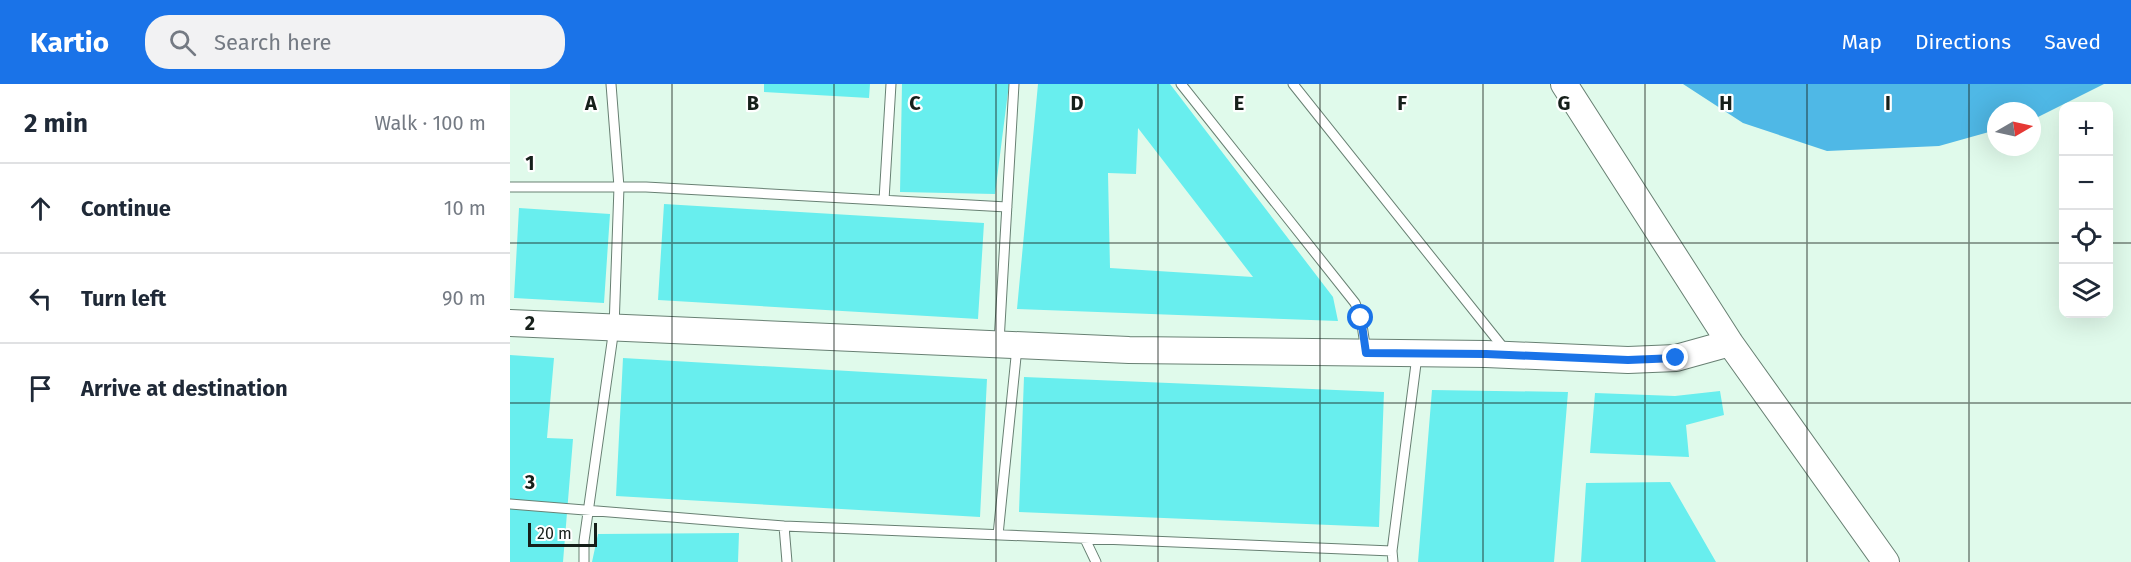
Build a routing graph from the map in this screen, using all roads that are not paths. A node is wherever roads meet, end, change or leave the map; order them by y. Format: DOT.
graph roads {
  1 [pos="611,84"];
  2 [pos="891,84"];
  3 [pos="1014,84"];
  4 [pos="1180,84"];
  5 [pos="1293,84"];
  6 [pos="1564,84"];
  7 [pos="510,186"];
  8 [pos="619,187"];
  9 [pos="884,200"];
  10 [pos="1007,207"];
  11 [pos="510,323"];
  12 [pos="614,328"];
  13 [pos="1730,343"];
  14 [pos="1008,344"];
  15 [pos="1366,353"];
  16 [pos="1417,353"];
  17 [pos="1510,355"];
  18 [pos="510,504"];
  19 [pos="588,509"];
  20 [pos="784,526"];
  21 [pos="998,535"];
  22 [pos="1085,538"];
  23 [pos="1392,551"];
  24 [pos="584,562"];
  25 [pos="787,562"];
  26 [pos="1096,562"];
  27 [pos="1393,562"];
  28 [pos="1886,562"];
  1 -- 8 [label="lane"];
  2 -- 9 [label="lane"];
  3 -- 10 [label="lane"];
  4 -- 15 [label="lane"];
  5 -- 17 [label="lane"];
  6 -- 13 [label="street"];
  7 -- 8 [label="lane"];
  8 -- 9 [label="lane"];
  8 -- 12 [label="lane"];
  9 -- 10 [label="lane"];
  10 -- 14 [label="lane"];
  11 -- 12 [label="street"];
  12 -- 14 [label="street"];
  12 -- 19 [label="lane"];
  13 -- 17 [label="street"];
  13 -- 28 [label="street"];
  14 -- 15 [label="street"];
  14 -- 21 [label="lane"];
  15 -- 16 [label="street"];
  16 -- 17 [label="street"];
  16 -- 23 [label="lane"];
  18 -- 19 [label="lane"];
  19 -- 20 [label="lane"];
  19 -- 24 [label="lane"];
  20 -- 21 [label="lane"];
  20 -- 25 [label="lane"];
  21 -- 22 [label="lane"];
  22 -- 23 [label="lane"];
  22 -- 26 [label="lane"];
  23 -- 27 [label="lane"];
}
